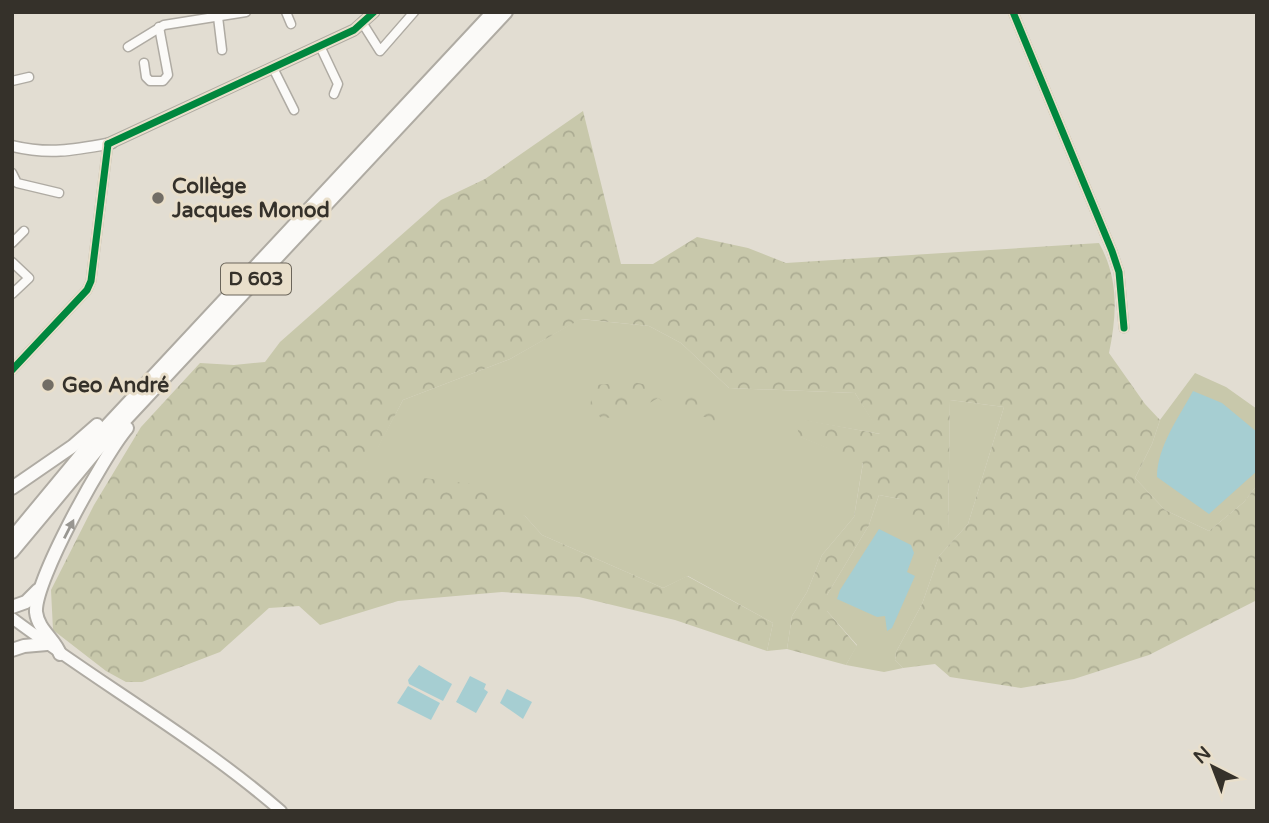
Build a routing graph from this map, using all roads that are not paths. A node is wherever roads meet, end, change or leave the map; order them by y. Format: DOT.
graph roads {
  1 [pos="246,12"];
  2 [pos="286,12"];
  3 [pos="374,12"];
  4 [pos="414,12"];
  5 [pos="493,12"];
  6 [pos="506,12"];
  7 [pos="1013,12"];
  8 [pos="218,16"];
  9 [pos="363,23"];
  10 [pos="291,24"];
  11 [pos="159,27"];
  12 [pos="320,46"];
  13 [pos="128,47"];
  14 [pos="222,50"];
  15 [pos="144,63"];
  16 [pos="273,68"];
  17 [pos="29,77"];
  18 [pos="12,81"];
  19 [pos="334,94"];
  20 [pos="294,110"];
  21 [pos="108,144"];
  22 [pos="12,146"];
  23 [pos="12,173"];
  24 [pos="59,193"];
  25 [pos="24,231"];
  26 [pos="12,243"];
  27 [pos="12,262"];
  28 [pos="12,295"];
  29 [pos="1124,328"];
  30 [pos="13,368"];
  31 [pos="153,382"];
  32 [pos="12,488"];
  33 [pos="12,538"];
  34 [pos="12,552"];
  35 [pos="38,590"];
  36 [pos="12,607"];
  37 [pos="12,618"];
  38 [pos="47,644"];
  39 [pos="12,650"];
  40 [pos="60,654"];
  41 [pos="281,811"];
  1 -- 8 [label="street"];
  2 -- 10 [label="street"];
  3 -- 9 [label="street"];
  4 -- 9 [label="street"];
  5 -- 31 [label="highway, D 603"];
  6 -- 31 [label="highway, D 603"];
  7 -- 29 [label="street"];
  8 -- 11 [label="street"];
  8 -- 14 [label="street"];
  9 -- 12 [label="street"];
  11 -- 13 [label="street"];
  11 -- 15 [label="street"];
  12 -- 16 [label="street"];
  12 -- 19 [label="street"];
  16 -- 20 [label="street"];
  16 -- 21 [label="street"];
  17 -- 18 [label="street"];
  21 -- 22 [label="street"];
  21 -- 30 [label="street"];
  23 -- 24 [label="street"];
  25 -- 26 [label="street"];
  27 -- 28 [label="street"];
  31 -- 32 [label="highway"];
  31 -- 33 [label="highway, D 603"];
  31 -- 34 [label="highway, D 603"];
  35 -- 31 [label="highway, one-way"];
  35 -- 36 [label="highway"];
  35 -- 40 [label="highway"];
  37 -- 38 [label="main road"];
  38 -- 39 [label="highway"];
  38 -- 40 [label="main road"];
  40 -- 41 [label="main road"];
}
